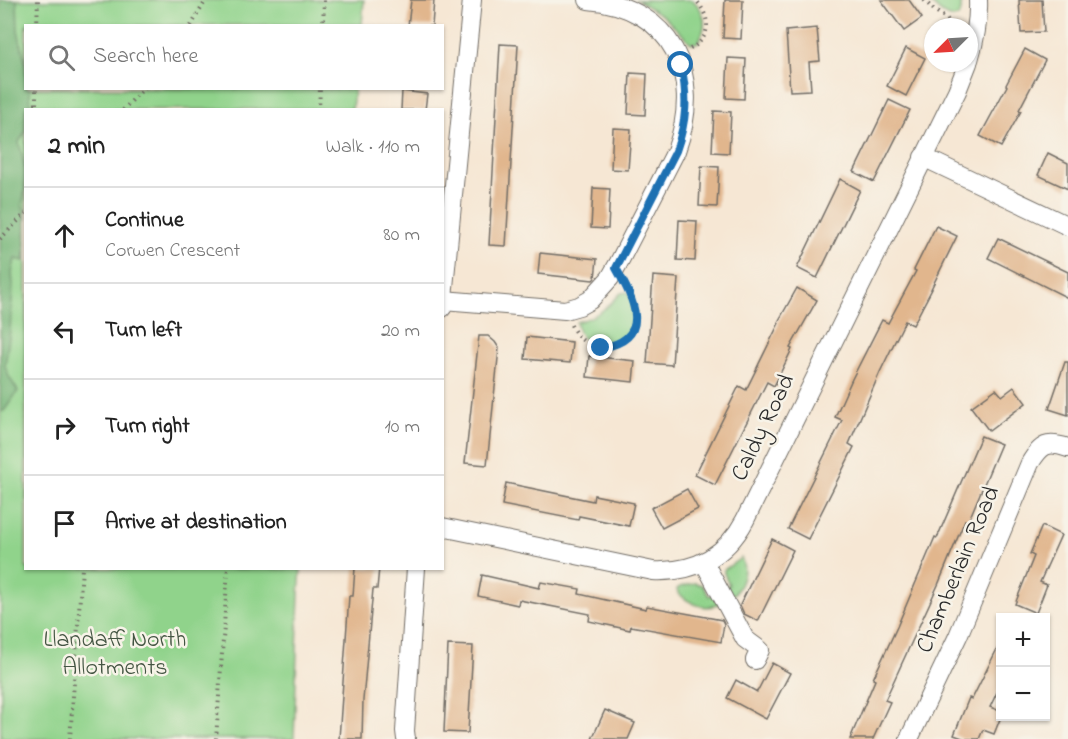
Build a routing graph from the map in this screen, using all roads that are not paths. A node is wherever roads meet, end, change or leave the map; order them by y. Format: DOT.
graph roads {
  1 [pos="472,0"];
  2 [pos="588,0"];
  3 [pos="978,0"];
  4 [pos="978,18"];
  5 [pos="965,72"];
  6 [pos="923,157"];
  7 [pos="1068,226"];
  8 [pos="444,294"];
  9 [pos="444,304"];
  10 [pos="1068,448"];
  11 [pos="444,527"];
  12 [pos="704,562"];
  13 [pos="416,570"];
  14 [pos="755,660"];
  15 [pos="406,739"];
  16 [pos="909,739"];
  1 -- 8 [label="street"];
  2 -- 9 [label="street"];
  3 -- 4 [label="street, Caldy Road"];
  5 -- 6 [label="street, Caldy Road"];
  6 -- 7 [label="street"];
  6 -- 12 [label="street, Caldy Road"];
  10 -- 16 [label="street, Chamberlain Road"];
  11 -- 12 [label="street, Caldy Road"];
  12 -- 14 [label="street"];
  13 -- 15 [label="street"];
}
